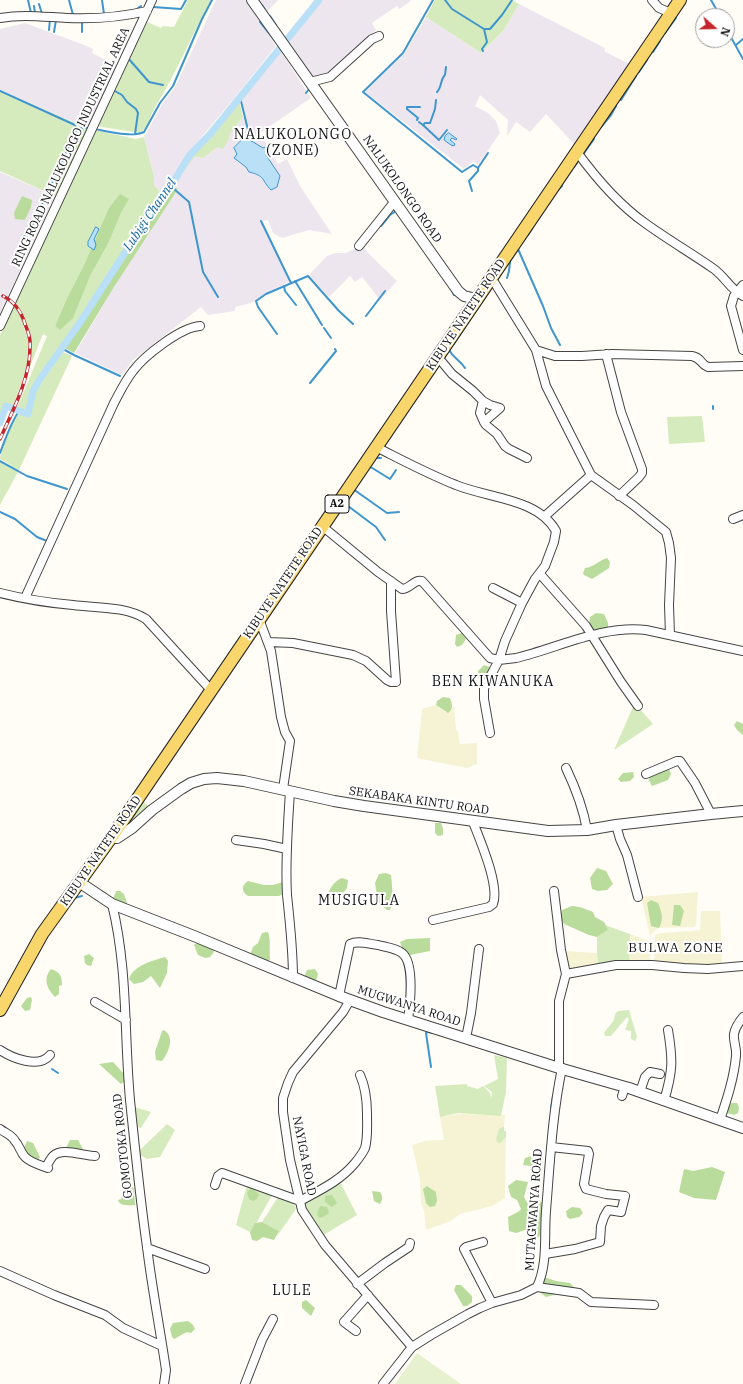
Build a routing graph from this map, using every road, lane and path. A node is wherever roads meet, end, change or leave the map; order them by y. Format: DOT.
graph roads {
  1 [pos="152,0"];
  2 [pos="252,0"];
  3 [pos="652,0"];
  4 [pos="680,0"];
  5 [pos="147,11"];
  6 [pos="671,13"];
  7 [pos="0,18"];
  8 [pos="379,36"];
  9 [pos="310,82"];
  10 [pos="577,152"];
  11 [pos="395,201"];
  12 [pos="359,246"];
  13 [pos="491,277"];
  14 [pos="743,285"];
  15 [pos="740,294"];
  16 [pos="476,299"];
  17 [pos="0,326"];
  18 [pos="200,326"];
  19 [pos="536,350"];
  20 [pos="743,350"];
  21 [pos="606,354"];
  22 [pos="437,356"];
  23 [pos="743,366"];
  24 [pos="483,400"];
  25 [pos="484,422"];
  26 [pos="376,447"];
  27 [pos="527,458"];
  28 [pos="591,475"];
  29 [pos="619,496"];
  30 [pos="743,515"];
  31 [pos="545,516"];
  32 [pos="733,519"];
  33 [pos="322,526"];
  34 [pos="540,574"];
  35 [pos="391,581"];
  36 [pos="493,588"];
  37 [pos="0,593"];
  38 [pos="25,598"];
  39 [pos="522,603"];
  40 [pos="259,619"];
  41 [pos="593,635"];
  42 [pos="670,635"];
  43 [pos="269,642"];
  44 [pos="743,651"];
  45 [pos="499,660"];
  46 [pos="211,690"];
  47 [pos="638,706"];
  48 [pos="490,732"];
  49 [pos="566,768"];
  50 [pos="646,774"];
  51 [pos="287,790"];
  52 [pos="743,811"];
  53 [pos="711,814"];
  54 [pos="473,822"];
  55 [pos="616,825"];
  56 [pos="587,830"];
  57 [pos="113,835"];
  58 [pos="236,840"];
  59 [pos="287,849"];
  60 [pos="79,882"];
  61 [pos="554,891"];
  62 [pos="638,897"];
  63 [pos="112,904"];
  64 [pos="432,920"];
  65 [pos="479,949"];
  66 [pos="743,966"];
  67 [pos="566,974"];
  68 [pos="293,978"];
  69 [pos="339,996"];
  70 [pos="350,1000"];
  71 [pos="95,1002"];
  72 [pos="0,1010"];
  73 [pos="743,1017"];
  74 [pos="126,1020"];
  75 [pos="408,1020"];
  76 [pos="668,1030"];
  77 [pos="466,1038"];
  78 [pos="0,1050"];
  79 [pos="50,1055"];
  80 [pos="560,1068"];
  81 [pos="660,1074"];
  82 [pos="360,1075"];
  83 [pos="640,1092"];
  84 [pos="664,1101"];
  85 [pos="720,1120"];
  86 [pos="743,1128"];
  87 [pos="0,1129"];
  88 [pos="551,1147"];
  89 [pos="95,1156"];
  90 [pos="215,1185"];
  91 [pos="300,1200"];
  92 [pos="483,1242"];
  93 [pos="410,1243"];
  94 [pos="147,1248"];
  95 [pos="545,1254"];
  96 [pos="205,1269"];
  97 [pos="0,1271"];
  98 [pos="357,1284"];
  99 [pos="537,1287"];
  100 [pos="368,1295"];
  101 [pos="492,1303"];
  102 [pos="654,1305"];
  103 [pos="273,1319"];
  104 [pos="356,1332"];
  105 [pos="162,1346"];
  106 [pos="412,1347"];
  107 [pos="164,1384"];
  108 [pos="245,1384"];
  109 [pos="383,1384"];
  1 -- 5 [label="street, RING ROAD NALUKOLOGO INDUSTRIAL AREA"];
  2 -- 9 [label="street, NALUKOLONGO ROAD"];
  3 -- 6 [label="street"];
  4 -- 6 [label="main road, KIBUYE NATETE ROAD / A2"];
  5 -- 7 [label="street"];
  5 -- 17 [label="street, RING ROAD NALUKOLOGO INDUSTRIAL AREA"];
  6 -- 10 [label="main road, KIBUYE NATETE ROAD / A2"];
  8 -- 9 [label="street"];
  9 -- 11 [label="street, NALUKOLONGO ROAD"];
  10 -- 13 [label="main road, KIBUYE NATETE ROAD / A2"];
  10 -- 15 [label="street"];
  11 -- 12 [label="street"];
  11 -- 16 [label="street, NALUKOLONGO ROAD"];
  13 -- 16 [label="main road, KIBUYE NATETE ROAD / A2"];
  13 -- 19 [label="street"];
  14 -- 15 [label="street"];
  15 -- 20 [label="street"];
  16 -- 22 [label="main road, KIBUYE NATETE ROAD / A2"];
  18 -- 38 [label="street"];
  19 -- 21 [label="street"];
  19 -- 28 [label="street"];
  21 -- 23 [label="street"];
  21 -- 29 [label="street"];
  22 -- 24 [label="street"];
  22 -- 26 [label="main road, KIBUYE NATETE ROAD / A2"];
  24 -- 25 [label="street"];
  24 -- 25 [label="street"];
  25 -- 27 [label="street"];
  26 -- 31 [label="street"];
  26 -- 33 [label="main road, KIBUYE NATETE ROAD / A2"];
  28 -- 29 [label="street"];
  28 -- 31 [label="street"];
  29 -- 42 [label="street"];
  30 -- 32 [label="street"];
  31 -- 34 [label="street"];
  33 -- 35 [label="street"];
  33 -- 40 [label="main road, KIBUYE NATETE ROAD / A2"];
  34 -- 39 [label="street"];
  34 -- 41 [label="street"];
  35 -- 43 [label="street"];
  35 -- 45 [label="street"];
  36 -- 39 [label="street"];
  37 -- 38 [label="street"];
  38 -- 46 [label="street"];
  39 -- 45 [label="street"];
  40 -- 43 [label="street"];
  40 -- 46 [label="main road, KIBUYE NATETE ROAD / A2"];
  41 -- 42 [label="street"];
  41 -- 45 [label="street"];
  41 -- 47 [label="street"];
  42 -- 44 [label="street"];
  43 -- 51 [label="street"];
  45 -- 48 [label="street"];
  46 -- 57 [label="main road, KIBUYE NATETE ROAD / A2"];
  49 -- 56 [label="street"];
  50 -- 53 [label="street"];
  51 -- 54 [label="street, SEKABAKA KINTU ROAD"];
  51 -- 57 [label="street, SEKABAKA KINTU ROAD"];
  51 -- 59 [label="street"];
  52 -- 53 [label="street, SEKABAKA KINTU ROAD"];
  53 -- 55 [label="street, SEKABAKA KINTU ROAD"];
  54 -- 56 [label="street, SEKABAKA KINTU ROAD"];
  54 -- 64 [label="street"];
  55 -- 56 [label="street, SEKABAKA KINTU ROAD"];
  55 -- 62 [label="street"];
  57 -- 60 [label="main road, KIBUYE NATETE ROAD / A2"];
  58 -- 59 [label="street"];
  59 -- 68 [label="street"];
  60 -- 63 [label="street, MUGWANYA ROAD"];
  60 -- 72 [label="main road, KIBUYE NATETE ROAD / A2"];
  61 -- 67 [label="street, MUTAGWANYA ROAD"];
  63 -- 68 [label="street, MUGWANYA ROAD"];
  63 -- 74 [label="street, GOMOTOKA ROAD"];
  65 -- 77 [label="street"];
  66 -- 67 [label="street"];
  67 -- 80 [label="street, MUTAGWANYA ROAD"];
  68 -- 69 [label="street, MUGWANYA ROAD"];
  69 -- 70 [label="street, MUGWANYA ROAD"];
  69 -- 75 [label="street"];
  70 -- 75 [label="street, MUGWANYA ROAD"];
  70 -- 91 [label="street, NAYIGA ROAD"];
  71 -- 74 [label="street"];
  73 -- 85 [label="street"];
  74 -- 94 [label="street, GOMOTOKA ROAD"];
  75 -- 77 [label="street, MUGWANYA ROAD"];
  76 -- 84 [label="street"];
  77 -- 80 [label="street, MUGWANYA ROAD"];
  78 -- 79 [label="street"];
  80 -- 83 [label="street, MUGWANYA ROAD"];
  80 -- 88 [label="street, MUTAGWANYA ROAD"];
  81 -- 83 [label="street"];
  82 -- 91 [label="street"];
  83 -- 84 [label="street, MUGWANYA ROAD"];
  84 -- 85 [label="street, MUGWANYA ROAD"];
  85 -- 86 [label="street, MUGWANYA ROAD"];
  87 -- 89 [label="street"];
  88 -- 95 [label="street, MUTAGWANYA ROAD"];
  88 -- 95 [label="street"];
  90 -- 91 [label="street"];
  91 -- 98 [label="street, NAYIGA ROAD"];
  92 -- 101 [label="street"];
  93 -- 98 [label="street"];
  94 -- 96 [label="street"];
  94 -- 105 [label="street, GOMOTOKA ROAD"];
  95 -- 99 [label="street, MUTAGWANYA ROAD"];
  97 -- 105 [label="street"];
  98 -- 100 [label="street, NAYIGA ROAD"];
  99 -- 101 [label="street, MUTAGWANYA ROAD"];
  99 -- 102 [label="street"];
  100 -- 104 [label="street"];
  100 -- 106 [label="street, NAYIGA ROAD"];
  101 -- 106 [label="street, MUTAGWANYA ROAD"];
  103 -- 108 [label="street"];
  105 -- 107 [label="street, GOMOTOKA ROAD"];
  106 -- 109 [label="street, MUTAGWANYA ROAD"];
}
